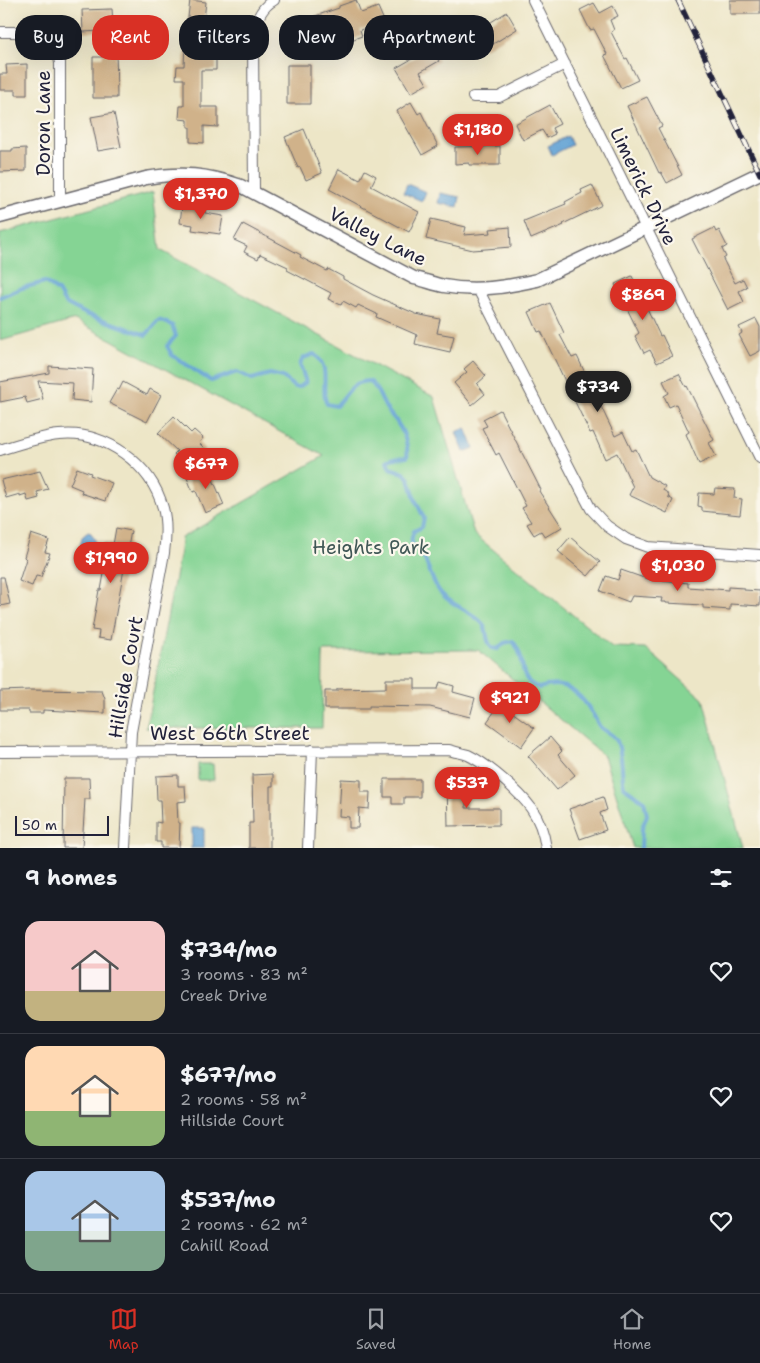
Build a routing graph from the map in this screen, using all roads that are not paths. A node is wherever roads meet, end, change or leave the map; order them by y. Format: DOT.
graph roads {
  1 [pos="274,0"];
  2 [pos="533,0"];
  3 [pos="0,32"];
  4 [pos="565,64"];
  5 [pos="473,96"];
  6 [pos="760,173"];
  7 [pos="254,193"];
  8 [pos="60,201"];
  9 [pos="0,217"];
  10 [pos="645,228"];
  11 [pos="478,290"];
  12 [pos="0,450"];
  13 [pos="760,458"];
  14 [pos="760,555"];
  15 [pos="312,750"];
  16 [pos="130,751"];
  17 [pos="0,752"];
  18 [pos="125,848"];
  19 [pos="308,848"];
  20 [pos="546,848"];
  1 -- 7 [label="street"];
  2 -- 4 [label="street, Limerick Drive"];
  3 -- 8 [label="street, Doron Lane"];
  4 -- 5 [label="street"];
  4 -- 10 [label="street, Limerick Drive"];
  6 -- 10 [label="street, Valley Lane"];
  7 -- 8 [label="street, Valley Lane"];
  7 -- 11 [label="street, Valley Lane"];
  8 -- 9 [label="street, Valley Lane"];
  10 -- 11 [label="street, Valley Lane"];
  10 -- 13 [label="street, Limerick Drive"];
  11 -- 14 [label="street"];
  12 -- 16 [label="street, Hillside Court"];
  15 -- 16 [label="street, West 66th Street"];
  15 -- 19 [label="street"];
  15 -- 20 [label="street, West 66th Street"];
  16 -- 17 [label="street, West 66th Street"];
  16 -- 18 [label="street, Hillside Court"];
}
